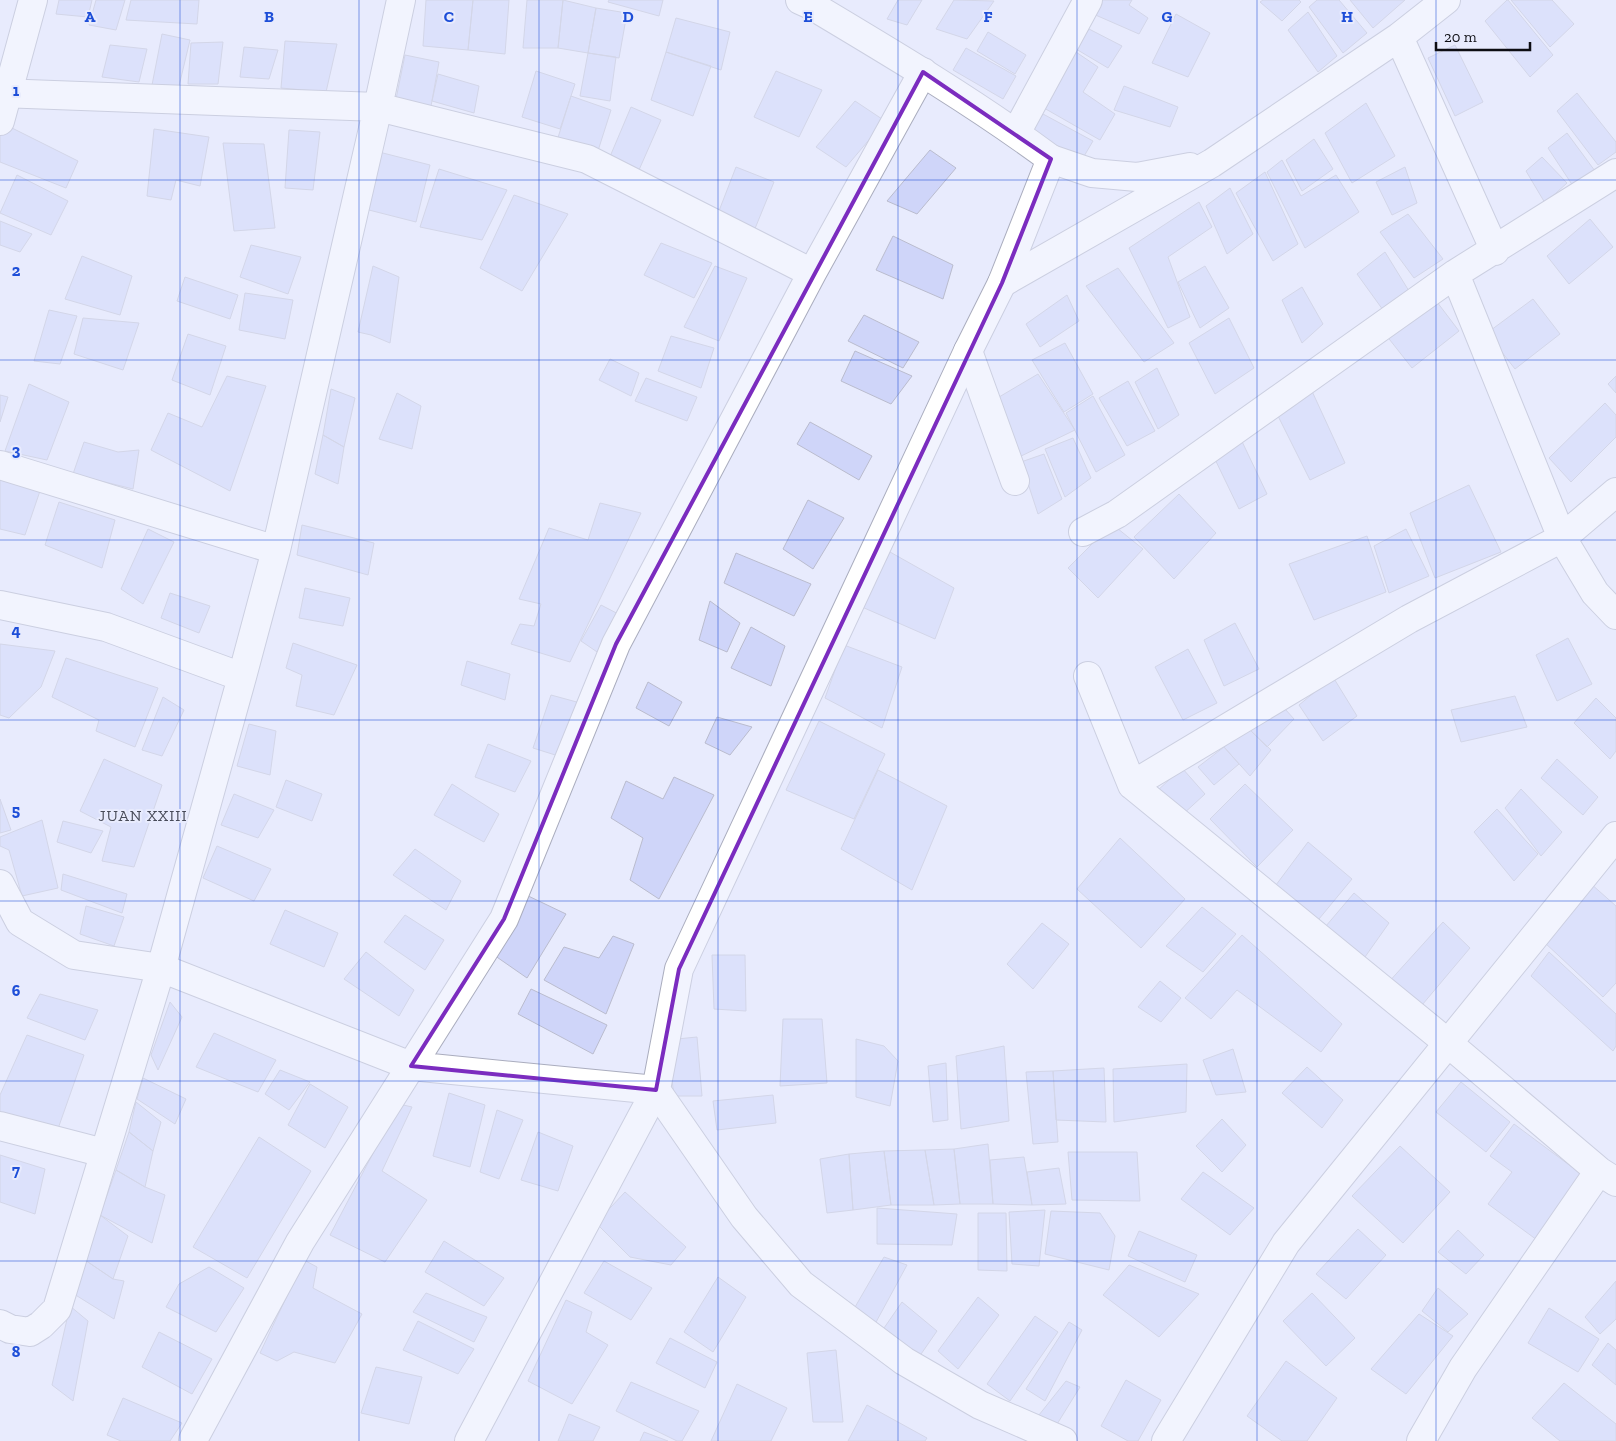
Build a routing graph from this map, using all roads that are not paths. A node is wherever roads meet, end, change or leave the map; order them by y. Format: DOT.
graph roads {
  1 [pos="33,0"];
  2 [pos="401,0"];
  3 [pos="1088,0"];
  4 [pos="1446,0"];
  5 [pos="809,2"];
  6 [pos="1399,37"];
  7 [pos="923,72"];
  8 [pos="4,94"];
  9 [pos="378,107"];
  10 [pos="0,121"];
  11 [pos="1016,133"];
  12 [pos="1051,159"];
  13 [pos="1212,163"];
  14 [pos="1616,174"];
  15 [pos="1495,251"];
  16 [pos="812,273"];
  17 [pos="1455,274"];
  18 [pos="1002,283"];
  19 [pos="968,351"];
  20 [pos="0,466"];
  21 [pos="1015,481"];
  22 [pos="1616,492"];
  23 [pos="1083,532"];
  24 [pos="1562,538"];
  25 [pos="276,550"];
  26 [pos="0,605"];
  27 [pos="1616,615"];
  28 [pos="1088,676"];
  29 [pos="242,677"];
  30 [pos="1132,785"];
  31 [pos="1616,836"];
  32 [pos="1607,865"];
  33 [pos="0,884"];
  34 [pos="161,968"];
  35 [pos="1449,1044"];
  36 [pos="411,1066"];
  37 [pos="656,1090"];
  38 [pos="0,1126"];
  39 [pos="104,1153"];
  40 [pos="1608,1176"];
  41 [pos="0,1324"];
  42 [pos="193,1440"];
  43 [pos="469,1441"];
  44 [pos="1063,1441"];
  45 [pos="1166,1441"];
  46 [pos="1421,1441"];
  1 -- 8 [label="street"];
  2 -- 9 [label="street"];
  3 -- 11 [label="street"];
  4 -- 6 [label="street"];
  5 -- 7 [label="street"];
  6 -- 13 [label="street"];
  6 -- 15 [label="street"];
  7 -- 11 [label="street"];
  7 -- 16 [label="street"];
  8 -- 9 [label="street"];
  8 -- 10 [label="street"];
  9 -- 16 [label="street"];
  9 -- 25 [label="street"];
  11 -- 12 [label="street"];
  12 -- 13 [label="street"];
  12 -- 18 [label="street"];
  13 -- 18 [label="street"];
  14 -- 15 [label="street"];
  15 -- 17 [label="street"];
  16 -- 36 [label="street"];
  17 -- 23 [label="street"];
  17 -- 24 [label="street"];
  18 -- 19 [label="street"];
  19 -- 21 [label="street"];
  19 -- 37 [label="street"];
  20 -- 25 [label="street"];
  22 -- 24 [label="street"];
  24 -- 27 [label="street"];
  24 -- 30 [label="street"];
  25 -- 29 [label="street"];
  26 -- 29 [label="street"];
  28 -- 30 [label="street"];
  29 -- 34 [label="street"];
  30 -- 35 [label="street"];
  31 -- 32 [label="street"];
  32 -- 35 [label="street"];
  33 -- 34 [label="street"];
  34 -- 36 [label="street"];
  34 -- 39 [label="street"];
  35 -- 40 [label="street"];
  35 -- 45 [label="street"];
  36 -- 37 [label="street"];
  36 -- 42 [label="street"];
  37 -- 43 [label="street"];
  37 -- 44 [label="street"];
  38 -- 39 [label="street"];
  39 -- 41 [label="street"];
  40 -- 46 [label="street"];
}
